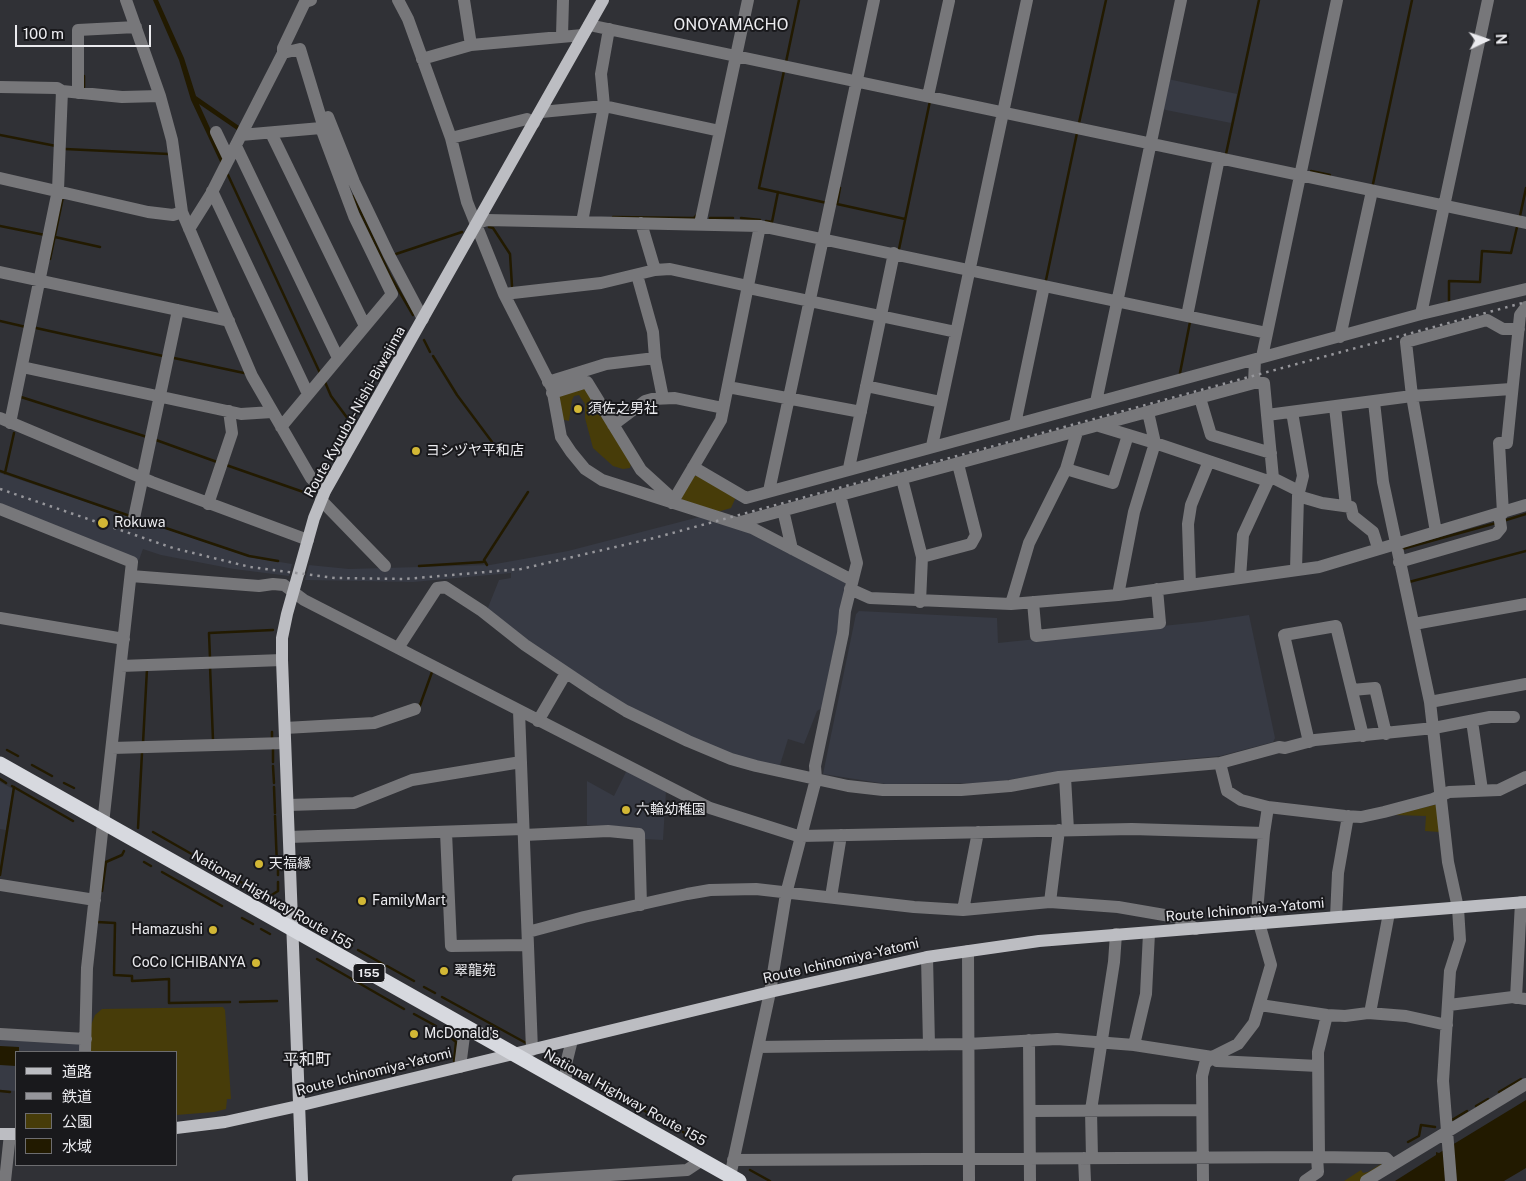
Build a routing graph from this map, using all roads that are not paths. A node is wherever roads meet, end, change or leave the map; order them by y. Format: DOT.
graph roads {
  1 [pos="126,0"];
  2 [pos="311,0"];
  3 [pos="398,0"];
  4 [pos="464,0"];
  5 [pos="563,0"];
  6 [pos="603,0"];
  7 [pos="748,0"];
  8 [pos="874,0"];
  9 [pos="1027,0"];
  10 [pos="1181,0"];
  11 [pos="1337,0"];
  12 [pos="1488,0"];
  13 [pos="949,1"];
  14 [pos="136,27"];
  15 [pos="609,29"];
  16 [pos="586,30"];
  17 [pos="562,36"];
  18 [pos="471,45"];
  19 [pos="283,53"];
  20 [pos="735,56"];
  21 [pos="422,59"];
  22 [pos="857,82"];
  23 [pos="0,87"];
  24 [pos="62,92"];
  25 [pos="78,93"];
  26 [pos="160,96"];
  27 [pos="928,96"];
  28 [pos="604,106"];
  29 [pos="1003,112"];
  30 [pos="537,117"];
  31 [pos="322,127"];
  32 [pos="720,131"];
  33 [pos="216,132"];
  34 [pos="272,133"];
  35 [pos="451,138"];
  36 [pos="239,141"];
  37 [pos="1151,144"];
  38 [pos="1219,158"];
  39 [pos="229,159"];
  40 [pos="1300,175"];
  41 [pos="0,178"];
  42 [pos="58,190"];
  43 [pos="1372,190"];
  44 [pos="212,191"];
  45 [pos="1444,206"];
  46 [pos="182,212"];
  47 [pos="582,222"];
  48 [pos="641,222"];
  49 [pos="477,223"];
  50 [pos="1526,223"];
  51 [pos="700,224"];
  52 [pos="760,226"];
  53 [pos="189,229"];
  54 [pos="824,238"];
  55 [pos="894,253"];
  56 [pos="655,270"];
  57 [pos="970,270"];
  58 [pos="0,272"];
  59 [pos="637,275"];
  60 [pos="40,281"];
  61 [pos="1044,286"];
  62 [pos="748,287"];
  63 [pos="1526,289"];
  64 [pos="504,294"];
  65 [pos="1118,301"];
  66 [pos="810,302"];
  67 [pos="1526,307"];
  68 [pos="178,310"];
  69 [pos="1421,314"];
  70 [pos="881,316"];
  71 [pos="1187,316"];
  72 [pos="423,319"];
  73 [pos="229,321"];
  74 [pos="365,326"];
  75 [pos="1519,329"];
  76 [pos="956,332"];
  77 [pos="1267,333"];
  78 [pos="1340,337"];
  79 [pos="338,358"];
  80 [pos="655,358"];
  81 [pos="1259,358"];
  82 [pos="22,367"];
  83 [pos="1254,383"];
  84 [pos="866,386"];
  85 [pos="728,387"];
  86 [pos="550,388"];
  87 [pos="1511,389"];
  88 [pos="308,394"];
  89 [pos="1412,396"];
  90 [pos="160,397"];
  91 [pos="663,398"];
  92 [pos="789,398"];
  93 [pos="1200,398"];
  94 [pos="941,402"];
  95 [pos="1096,402"];
  96 [pos="1374,402"];
  97 [pos="1335,407"];
  98 [pos="724,408"];
  99 [pos="229,411"];
  100 [pos="272,412"];
  101 [pos="861,412"];
  102 [pos="1148,412"];
  103 [pos="1292,412"];
  104 [pos="1267,415"];
  105 [pos="5,421"];
  106 [pos="1015,424"];
  107 [pos="613,425"];
  108 [pos="1098,426"];
  109 [pos="281,427"];
  110 [pos="1077,432"];
  111 [pos="1128,434"];
  112 [pos="1155,442"];
  113 [pos="932,446"];
  114 [pos="1271,453"];
  115 [pos="1209,461"];
  116 [pos="958,464"];
  117 [pos="693,467"];
  118 [pos="849,468"];
  119 [pos="1066,469"];
  120 [pos="142,478"];
  121 [pos="902,479"];
  122 [pos="1271,480"];
  123 [pos="769,491"];
  124 [pos="1299,494"];
  125 [pos="840,495"];
  126 [pos="323,496"];
  127 [pos="673,501"];
  128 [pos="208,504"];
  129 [pos="1526,505"];
  130 [pos="1346,506"];
  131 [pos="0,509"];
  132 [pos="783,510"];
  133 [pos="1500,517"];
  134 [pos="134,518"];
  135 [pos="737,523"];
  136 [pos="1436,532"];
  137 [pos="308,540"];
  138 [pos="1378,548"];
  139 [pos="792,549"];
  140 [pos="1396,552"];
  141 [pos="922,557"];
  142 [pos="385,566"];
  143 [pos="1296,570"];
  144 [pos="131,576"];
  145 [pos="1240,578"];
  146 [pos="851,584"];
  147 [pos="1190,585"];
  148 [pos="293,593"];
  149 [pos="1157,594"];
  150 [pos="1118,595"];
  151 [pos="920,602"];
  152 [pos="1010,604"];
  153 [pos="1526,604"];
  154 [pos="1033,607"];
  155 [pos="0,618"];
  156 [pos="1414,624"];
  157 [pos="124,639"];
  158 [pos="398,648"];
  159 [pos="282,660"];
  160 [pos="121,666"];
  161 [pos="566,673"];
  162 [pos="1526,684"];
  163 [pos="1352,690"];
  164 [pos="1430,702"];
  165 [pos="415,709"];
  166 [pos="518,711"];
  167 [pos="1514,717"];
  168 [pos="538,721"];
  169 [pos="1472,721"];
  170 [pos="285,728"];
  171 [pos="1434,728"];
  172 [pos="1386,734"];
  173 [pos="1363,736"];
  174 [pos="285,742"];
  175 [pos="1308,742"];
  176 [pos="112,748"];
  177 [pos="521,762"];
  178 [pos="1220,763"];
  179 [pos="0,764"];
  180 [pos="1065,777"];
  181 [pos="1526,777"];
  182 [pos="816,779"];
  183 [pos="1482,790"];
  184 [pos="1441,795"];
  185 [pos="288,805"];
  186 [pos="1268,807"];
  187 [pos="1348,816"];
  188 [pos="104,822"];
  189 [pos="1064,830"];
  190 [pos="446,832"];
  191 [pos="523,832"];
  192 [pos="978,832"];
  193 [pos="1264,833"];
  194 [pos="841,835"];
  195 [pos="801,836"];
  196 [pos="289,837"];
  197 [pos="0,885"];
  198 [pos="786,894"];
  199 [pos="831,897"];
  200 [pos="95,900"];
  201 [pos="1050,902"];
  202 [pos="1524,902"];
  203 [pos="641,904"];
  204 [pos="1458,908"];
  205 [pos="963,910"];
  206 [pos="1389,913"];
  207 [pos="1336,917"];
  208 [pos="1257,923"];
  209 [pos="1196,929"];
  210 [pos="292,930"];
  211 [pos="1149,932"];
  212 [pos="1116,934"];
  213 [pos="528,938"];
  214 [pos="968,951"];
  215 [pos="927,957"];
  216 [pos="770,992"];
  217 [pos="1521,998"];
  218 [pos="1260,1005"];
  219 [pos="1449,1005"];
  220 [pos="1370,1013"];
  221 [pos="1327,1015"];
  222 [pos="1447,1025"];
  223 [pos="465,1028"];
  224 [pos="0,1034"];
  225 [pos="572,1040"];
  226 [pos="1029,1040"];
  227 [pos="1102,1042"];
  228 [pos="968,1044"];
  229 [pos="929,1045"];
  230 [pos="1134,1045"];
  231 [pos="86,1046"];
  232 [pos="758,1047"];
  233 [pos="532,1050"];
  234 [pos="512,1055"];
  235 [pos="1212,1057"];
  236 [pos="1318,1066"];
  237 [pos="460,1067"];
  238 [pos="566,1083"];
  239 [pos="1526,1084"];
  240 [pos="298,1106"];
  241 [pos="1091,1110"];
  242 [pos="1201,1110"];
  243 [pos="1030,1111"];
  244 [pos="178,1128"];
  245 [pos="9,1134"];
  246 [pos="1446,1135"];
  247 [pos="1318,1157"];
  248 [pos="1030,1158"];
  249 [pos="1088,1158"];
  250 [pos="969,1159"];
  251 [pos="1202,1159"];
  252 [pos="702,1160"];
  253 [pos="733,1160"];
  254 [pos="1392,1164"];
  255 [pos="732,1179"];
  256 [pos="5,1181"];
  257 [pos="302,1181"];
  258 [pos="518,1181"];
  259 [pos="969,1181"];
  260 [pos="1030,1181"];
  261 [pos="1085,1181"];
  262 [pos="1202,1181"];
  263 [pos="1305,1181"];
  264 [pos="1366,1181"];
  265 [pos="1450,1181"];
  1 -- 14 [label="street"];
  2 -- 19 [label="street"];
  3 -- 21 [label="street"];
  4 -- 18 [label="street"];
  5 -- 17 [label="street"];
  6 -- 16 [label="main road, Route Kyuubu-Nishi-Biwajima"];
  7 -- 20 [label="street"];
  8 -- 22 [label="street"];
  9 -- 29 [label="street"];
  10 -- 37 [label="street"];
  11 -- 40 [label="street"];
  12 -- 45 [label="street"];
  13 -- 27 [label="street"];
  14 -- 25 [label="street"];
  14 -- 26 [label="street"];
  15 -- 16 [label="street"];
  15 -- 20 [label="street"];
  15 -- 28 [label="street"];
  16 -- 17 [label="street"];
  16 -- 30 [label="main road, Route Kyuubu-Nishi-Biwajima"];
  17 -- 18 [label="street"];
  18 -- 21 [label="street"];
  19 -- 31 [label="street"];
  19 -- 36 [label="street"];
  20 -- 22 [label="street"];
  20 -- 32 [label="street"];
  21 -- 35 [label="street"];
  22 -- 27 [label="street"];
  22 -- 54 [label="street"];
  23 -- 24 [label="street"];
  24 -- 25 [label="street"];
  24 -- 42 [label="street"];
  25 -- 26 [label="street"];
  26 -- 46 [label="street"];
  27 -- 29 [label="street"];
  28 -- 30 [label="street"];
  28 -- 32 [label="street"];
  28 -- 47 [label="street"];
  29 -- 37 [label="street"];
  29 -- 57 [label="street"];
  30 -- 35 [label="street"];
  30 -- 49 [label="main road, Route Kyuubu-Nishi-Biwajima"];
  31 -- 34 [label="street"];
  31 -- 72 [label="street"];
  31 -- 74 [label="street"];
  32 -- 51 [label="street"];
  33 -- 39 [label="street"];
  34 -- 36 [label="street"];
  34 -- 74 [label="street"];
  35 -- 49 [label="street"];
  36 -- 39 [label="street"];
  36 -- 79 [label="street"];
  37 -- 38 [label="street"];
  37 -- 65 [label="street"];
  38 -- 40 [label="street"];
  38 -- 71 [label="street"];
  39 -- 44 [label="street"];
  40 -- 43 [label="street"];
  40 -- 77 [label="street"];
  41 -- 42 [label="street"];
  42 -- 46 [label="street"];
  42 -- 60 [label="street"];
  43 -- 45 [label="street"];
  43 -- 78 [label="street"];
  44 -- 53 [label="street"];
  44 -- 88 [label="street"];
  45 -- 50 [label="street"];
  45 -- 69 [label="street"];
  46 -- 53 [label="street"];
  47 -- 48 [label="street"];
  47 -- 49 [label="street"];
  48 -- 51 [label="street"];
  48 -- 56 [label="street"];
  49 -- 64 [label="street"];
  49 -- 72 [label="main road, Route Kyuubu-Nishi-Biwajima"];
  51 -- 52 [label="street"];
  52 -- 54 [label="street"];
  52 -- 62 [label="street"];
  53 -- 73 [label="street"];
  54 -- 55 [label="street"];
  54 -- 66 [label="street"];
  55 -- 57 [label="street"];
  55 -- 70 [label="street"];
  56 -- 59 [label="street"];
  56 -- 62 [label="street"];
  57 -- 61 [label="street"];
  57 -- 76 [label="street"];
  58 -- 60 [label="street"];
  59 -- 64 [label="street"];
  59 -- 80 [label="street"];
  60 -- 68 [label="street"];
  60 -- 82 [label="street"];
  61 -- 65 [label="street"];
  61 -- 106 [label="street"];
  62 -- 66 [label="street"];
  62 -- 85 [label="street"];
  63 -- 69 [label="street"];
  64 -- 86 [label="street"];
  65 -- 71 [label="street"];
  65 -- 95 [label="street"];
  66 -- 70 [label="street"];
  66 -- 92 [label="street"];
  67 -- 75 [label="street"];
  68 -- 73 [label="street"];
  68 -- 90 [label="street"];
  69 -- 78 [label="street"];
  70 -- 76 [label="street"];
  70 -- 84 [label="street"];
  71 -- 77 [label="street"];
  72 -- 126 [label="main road, Route Kyuubu-Nishi-Biwajima"];
  73 -- 100 [label="street"];
  74 -- 79 [label="street"];
  75 -- 87 [label="street"];
  75 -- 89 [label="street"];
  76 -- 94 [label="street"];
  77 -- 81 [label="street"];
  78 -- 81 [label="street"];
  79 -- 88 [label="street"];
  80 -- 86 [label="street"];
  80 -- 91 [label="street"];
  81 -- 83 [label="street"];
  81 -- 95 [label="street"];
  82 -- 90 [label="street"];
  82 -- 105 [label="street"];
  83 -- 93 [label="street"];
  83 -- 104 [label="street"];
  84 -- 94 [label="street"];
  84 -- 101 [label="street"];
  85 -- 92 [label="street"];
  85 -- 98 [label="street"];
  86 -- 107 [label="street"];
  86 -- 127 [label="street"];
  87 -- 89 [label="street"];
  87 -- 133 [label="street"];
  88 -- 109 [label="street"];
  89 -- 96 [label="street"];
  89 -- 136 [label="street"];
  90 -- 99 [label="street"];
  90 -- 120 [label="street"];
  91 -- 98 [label="street"];
  91 -- 107 [label="street"];
  92 -- 101 [label="street"];
  92 -- 123 [label="street"];
  93 -- 102 [label="street"];
  93 -- 114 [label="street"];
  94 -- 113 [label="street"];
  95 -- 106 [label="street"];
  96 -- 97 [label="street"];
  96 -- 140 [label="street"];
  97 -- 103 [label="street"];
  97 -- 130 [label="street"];
  98 -- 117 [label="street"];
  99 -- 100 [label="street"];
  99 -- 128 [label="street"];
  100 -- 109 [label="street"];
  101 -- 118 [label="street"];
  102 -- 108 [label="street"];
  102 -- 112 [label="street"];
  103 -- 104 [label="street"];
  103 -- 124 [label="street"];
  104 -- 114 [label="street"];
  105 -- 120 [label="street"];
  106 -- 113 [label="street"];
  107 -- 127 [label="street"];
  108 -- 110 [label="street"];
  108 -- 111 [label="street"];
  109 -- 126 [label="street"];
  110 -- 116 [label="street"];
  110 -- 119 [label="street"];
  111 -- 112 [label="street"];
  111 -- 119 [label="street"];
  112 -- 115 [label="street"];
  112 -- 150 [label="street"];
  113 -- 118 [label="street"];
  114 -- 122 [label="street"];
  115 -- 122 [label="street"];
  115 -- 147 [label="street"];
  116 -- 121 [label="street"];
  116 -- 141 [label="street"];
  117 -- 123 [label="street"];
  117 -- 127 [label="street"];
  118 -- 123 [label="street"];
  119 -- 152 [label="street"];
  120 -- 128 [label="street"];
  120 -- 134 [label="street"];
  121 -- 125 [label="street"];
  121 -- 141 [label="street"];
  122 -- 124 [label="street"];
  122 -- 145 [label="street"];
  124 -- 130 [label="street"];
  124 -- 143 [label="street"];
  125 -- 132 [label="street"];
  125 -- 146 [label="street"];
  126 -- 137 [label="main road, Route Kyuubu-Nishi-Biwajima"];
  126 -- 142 [label="street"];
  127 -- 135 [label="street"];
  128 -- 137 [label="street"];
  129 -- 133 [label="street"];
  130 -- 138 [label="street"];
  131 -- 144 [label="street"];
  132 -- 135 [label="street"];
  132 -- 139 [label="street"];
  133 -- 136 [label="street"];
  133 -- 140 [label="street"];
  135 -- 139 [label="street"];
  136 -- 140 [label="street"];
  137 -- 148 [label="main road, Route Kyuubu-Nishi-Biwajima"];
  138 -- 140 [label="street"];
  138 -- 143 [label="street"];
  139 -- 146 [label="street"];
  140 -- 156 [label="street"];
  141 -- 151 [label="street"];
  143 -- 145 [label="street"];
  144 -- 148 [label="street"];
  144 -- 157 [label="street"];
  145 -- 147 [label="street"];
  146 -- 151 [label="street"];
  146 -- 182 [label="street"];
  147 -- 149 [label="street"];
  148 -- 158 [label="street"];
  148 -- 159 [label="main road, Route Kyuubu-Nishi-Biwajima"];
  149 -- 150 [label="street"];
  149 -- 154 [label="street"];
  150 -- 154 [label="street"];
  151 -- 152 [label="street"];
  152 -- 154 [label="street"];
  153 -- 156 [label="street"];
  155 -- 157 [label="street"];
  156 -- 164 [label="street"];
  157 -- 160 [label="street"];
  158 -- 161 [label="street"];
  158 -- 166 [label="street"];
  159 -- 160 [label="street"];
  159 -- 170 [label="main road, Route Kyuubu-Nishi-Biwajima"];
  160 -- 176 [label="street"];
  161 -- 168 [label="street"];
  161 -- 182 [label="street"];
  162 -- 164 [label="street"];
  163 -- 172 [label="street"];
  163 -- 173 [label="street"];
  163 -- 175 [label="street"];
  164 -- 171 [label="street"];
  165 -- 170 [label="street"];
  166 -- 168 [label="street"];
  166 -- 177 [label="street"];
  167 -- 169 [label="street"];
  168 -- 195 [label="street"];
  169 -- 171 [label="street"];
  169 -- 183 [label="street"];
  170 -- 174 [label="main road, Route Kyuubu-Nishi-Biwajima"];
  171 -- 172 [label="street"];
  171 -- 184 [label="street"];
  172 -- 173 [label="street"];
  173 -- 175 [label="street"];
  174 -- 176 [label="street"];
  174 -- 185 [label="main road, Route Kyuubu-Nishi-Biwajima"];
  175 -- 178 [label="street"];
  176 -- 188 [label="street"];
  177 -- 185 [label="street"];
  177 -- 191 [label="street"];
  178 -- 180 [label="street"];
  178 -- 186 [label="street"];
  179 -- 188 [label="highway, National Highway Route 155 / 155"];
  180 -- 182 [label="street"];
  180 -- 189 [label="street"];
  181 -- 183 [label="street"];
  182 -- 195 [label="street"];
  183 -- 184 [label="street"];
  184 -- 187 [label="street"];
  184 -- 204 [label="street"];
  185 -- 196 [label="main road, Route Kyuubu-Nishi-Biwajima"];
  186 -- 187 [label="street"];
  186 -- 193 [label="street"];
  187 -- 207 [label="street"];
  188 -- 200 [label="street"];
  188 -- 210 [label="highway, National Highway Route 155 / 155"];
  189 -- 192 [label="street"];
  189 -- 193 [label="street"];
  189 -- 201 [label="street"];
  190 -- 191 [label="street"];
  190 -- 196 [label="street"];
  190 -- 213 [label="street"];
  191 -- 203 [label="street"];
  191 -- 213 [label="street"];
  192 -- 194 [label="street"];
  192 -- 205 [label="street"];
  193 -- 208 [label="street"];
  194 -- 195 [label="street"];
  194 -- 199 [label="street"];
  195 -- 198 [label="street"];
  196 -- 210 [label="main road, Route Kyuubu-Nishi-Biwajima"];
  197 -- 200 [label="street"];
  198 -- 199 [label="street"];
  198 -- 203 [label="street"];
  198 -- 216 [label="street"];
  199 -- 205 [label="street"];
  200 -- 231 [label="street"];
  201 -- 205 [label="street"];
  201 -- 209 [label="street"];
  202 -- 204 [label="main road, Route Ichinomiya-Yatomi"];
  202 -- 217 [label="street"];
  203 -- 213 [label="street"];
  204 -- 206 [label="main road, Route Ichinomiya-Yatomi"];
  204 -- 219 [label="street"];
  206 -- 207 [label="main road, Route Ichinomiya-Yatomi"];
  206 -- 220 [label="street"];
  207 -- 208 [label="main road, Route Ichinomiya-Yatomi"];
  208 -- 209 [label="main road, Route Ichinomiya-Yatomi"];
  208 -- 218 [label="street"];
  209 -- 211 [label="main road, Route Ichinomiya-Yatomi"];
  210 -- 223 [label="highway, National Highway Route 155 / 155"];
  210 -- 240 [label="main road, Route Kyuubu-Nishi-Biwajima"];
  211 -- 212 [label="main road, Route Ichinomiya-Yatomi"];
  211 -- 230 [label="street"];
  212 -- 214 [label="main road, Route Ichinomiya-Yatomi"];
  212 -- 227 [label="street"];
  213 -- 233 [label="street"];
  214 -- 215 [label="main road, Route Ichinomiya-Yatomi"];
  214 -- 228 [label="street"];
  215 -- 216 [label="main road, Route Ichinomiya-Yatomi"];
  215 -- 229 [label="street"];
  216 -- 225 [label="main road, Route Ichinomiya-Yatomi"];
  216 -- 232 [label="street"];
  217 -- 219 [label="street"];
  218 -- 221 [label="street"];
  218 -- 235 [label="street"];
  219 -- 222 [label="street"];
  220 -- 221 [label="street"];
  220 -- 222 [label="street"];
  221 -- 236 [label="street"];
  222 -- 246 [label="street"];
  223 -- 234 [label="highway, National Highway Route 155 / 155"];
  223 -- 237 [label="street"];
  224 -- 231 [label="street"];
  225 -- 233 [label="main road, Route Ichinomiya-Yatomi"];
  225 -- 238 [label="street"];
  226 -- 227 [label="street"];
  226 -- 228 [label="street"];
  226 -- 243 [label="street"];
  227 -- 230 [label="street"];
  227 -- 241 [label="street"];
  228 -- 229 [label="street"];
  228 -- 250 [label="street"];
  229 -- 232 [label="street"];
  230 -- 235 [label="street"];
  232 -- 253 [label="street"];
  233 -- 234 [label="main road, Route Ichinomiya-Yatomi"];
  234 -- 237 [label="main road, Route Ichinomiya-Yatomi"];
  234 -- 238 [label="highway, National Highway Route 155 / 155"];
  235 -- 236 [label="street"];
  235 -- 242 [label="street"];
  236 -- 247 [label="street"];
  237 -- 240 [label="main road, Route Ichinomiya-Yatomi"];
  238 -- 252 [label="highway, National Highway Route 155 / 155"];
  239 -- 246 [label="street"];
  240 -- 244 [label="main road, Route Ichinomiya-Yatomi"];
  240 -- 257 [label="main road, Route Kyuubu-Nishi-Biwajima"];
  241 -- 242 [label="street"];
  241 -- 243 [label="street"];
  241 -- 249 [label="street"];
  242 -- 251 [label="street"];
  243 -- 248 [label="street"];
  245 -- 256 [label="street"];
  246 -- 254 [label="street"];
  246 -- 265 [label="street"];
  247 -- 251 [label="street"];
  247 -- 254 [label="street"];
  247 -- 263 [label="street"];
  248 -- 249 [label="street"];
  248 -- 250 [label="street"];
  248 -- 260 [label="street"];
  249 -- 251 [label="street"];
  249 -- 261 [label="street"];
  250 -- 253 [label="street"];
  250 -- 259 [label="street"];
  251 -- 262 [label="street"];
  252 -- 255 [label="highway, National Highway Route 155 / 155"];
  252 -- 258 [label="street"];
  253 -- 255 [label="street"];
  254 -- 264 [label="street"];
}
